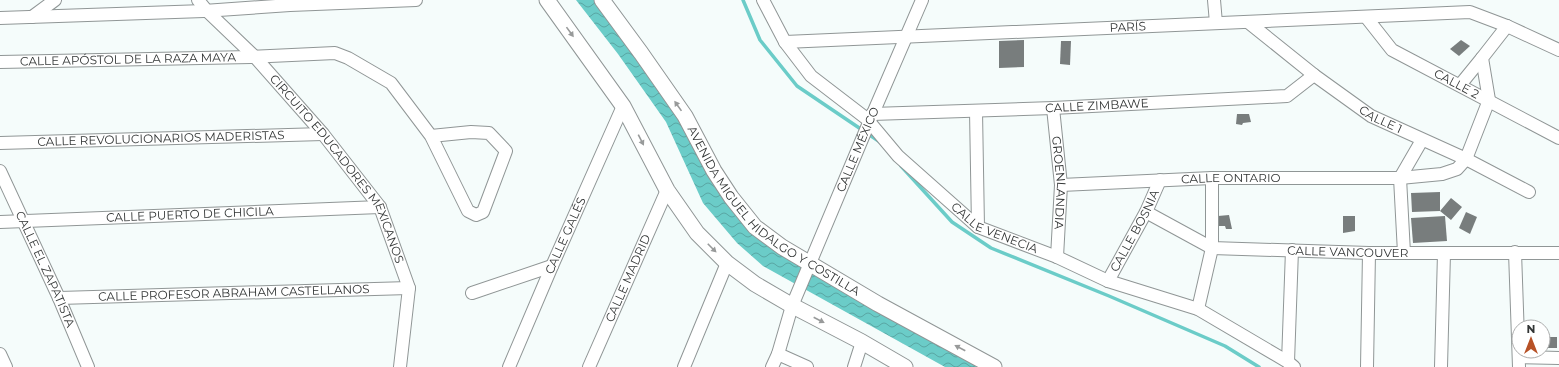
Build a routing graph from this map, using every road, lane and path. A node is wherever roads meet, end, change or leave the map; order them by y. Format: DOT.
graph roads {
  1 [pos="55,0"];
  2 [pos="198,0"];
  3 [pos="416,0"];
  4 [pos="547,0"];
  5 [pos="602,0"];
  6 [pos="763,0"];
  7 [pos="922,0"];
  8 [pos="1214,0"];
  9 [pos="290,2"];
  10 [pos="207,11"];
  11 [pos="32,17"];
  12 [pos="1366,17"];
  13 [pos="0,18"];
  14 [pos="1248,22"];
  15 [pos="1216,23"];
  16 [pos="1507,26"];
  17 [pos="907,37"];
  18 [pos="785,42"];
  19 [pos="1559,50"];
  20 [pos="255,57"];
  21 [pos="1482,58"];
  22 [pos="0,62"];
  23 [pos="1314,76"];
  24 [pos="1460,85"];
  25 [pos="1489,100"];
  26 [pos="623,106"];
  27 [pos="1053,108"];
  28 [pos="976,111"];
  29 [pos="870,120"];
  30 [pos="322,134"];
  31 [pos="431,136"];
  32 [pos="1559,138"];
  33 [pos="1422,140"];
  34 [pos="0,143"];
  35 [pos="1466,160"];
  36 [pos="0,171"];
  37 [pos="1212,178"];
  38 [pos="1400,178"];
  39 [pos="1160,180"];
  40 [pos="1061,184"];
  41 [pos="667,190"];
  42 [pos="1529,192"];
  43 [pos="380,207"];
  44 [pos="1146,212"];
  45 [pos="24,221"];
  46 [pos="0,222"];
  47 [pos="978,227"];
  48 [pos="1212,248"];
  49 [pos="1292,250"];
  50 [pos="1514,252"];
  51 [pos="1370,253"];
  52 [pos="1404,253"];
  53 [pos="1444,253"];
  54 [pos="1559,253"];
  55 [pos="1058,257"];
  56 [pos="727,263"];
  57 [pos="809,264"];
  58 [pos="552,266"];
  59 [pos="1108,281"];
  60 [pos="409,288"];
  61 [pos="472,293"];
  62 [pos="59,298"];
  63 [pos="794,303"];
  64 [pos="1198,309"];
  65 [pos="862,342"];
  66 [pos="0,354"];
  67 [pos="778,354"];
  68 [pos="1559,358"];
  69 [pos="1519,362"];
  70 [pos="1537,362"];
  71 [pos="1291,364"];
  72 [pos="6,367"];
  73 [pos="88,367"];
  74 [pos="400,367"];
  75 [pos="509,367"];
  76 [pos="589,367"];
  77 [pos="684,367"];
  78 [pos="772,367"];
  79 [pos="806,367"];
  80 [pos="854,367"];
  81 [pos="905,367"];
  82 [pos="994,367"];
  83 [pos="1367,367"];
  84 [pos="1441,367"];
  1 -- 11 [label="street"];
  2 -- 10 [label="street, CIRCUITO EDUCADORES MEXICANOS"];
  3 -- 9 [label="street"];
  4 -- 26 [label="main road, one-way"];
  57 -- 5 [label="main road, AVENIDA MIGUEL HIDALGO Y COSTILLA, one-way"];
  6 -- 18 [label="street, CALLE VENECIA"];
  7 -- 17 [label="street, CALLE MÉXICO"];
  8 -- 15 [label="street"];
  9 -- 10 [label="street"];
  10 -- 11 [label="street"];
  10 -- 20 [label="street, CIRCUITO EDUCADORES MEXICANOS"];
  11 -- 13 [label="street"];
  12 -- 14 [label="street, PARÍS"];
  12 -- 16 [label="street, PARÍS"];
  12 -- 24 [label="street, CALLE 2"];
  14 -- 15 [label="street, PARÍS"];
  14 -- 23 [label="street, CALLE 1"];
  15 -- 17 [label="street, PARÍS"];
  16 -- 19 [label="street"];
  16 -- 21 [label="street"];
  17 -- 18 [label="street, PARÍS"];
  17 -- 29 [label="street, CALLE MÉXICO"];
  18 -- 29 [label="street, CALLE VENECIA"];
  20 -- 22 [label="street, CALLE APÓSTOL DE LA RAZA MAYA"];
  20 -- 30 [label="street, CIRCUITO EDUCADORES MEXICANOS"];
  20 -- 31 [label="street, CALLE APÓSTOL DE LA RAZA MAYA"];
  21 -- 24 [label="street"];
  21 -- 25 [label="street"];
  23 -- 27 [label="street, CALLE ZIMBAWE"];
  23 -- 33 [label="street, CALLE 1"];
  24 -- 25 [label="street, CALLE 2"];
  25 -- 32 [label="street, CALLE 2"];
  25 -- 35 [label="street"];
  26 -- 41 [label="main road, one-way"];
  26 -- 58 [label="street, CALLE GALÉS"];
  27 -- 28 [label="street, CALLE ZIMBAWE"];
  27 -- 40 [label="street, GROENLANDIA"];
  28 -- 29 [label="street, CALLE ZIMBAWE"];
  28 -- 47 [label="street"];
  29 -- 47 [label="street, CALLE VENECIA"];
  29 -- 57 [label="street, CALLE MÉXICO"];
  30 -- 34 [label="street, CALLE REVOLUCIONARIOS MADERISTAS"];
  30 -- 43 [label="street, CIRCUITO EDUCADORES MEXICANOS"];
  31 -- 31 [label="street"];
  33 -- 35 [label="street, CALLE 1"];
  33 -- 38 [label="street"];
  35 -- 38 [label="street, CALLE ONTARIO"];
  35 -- 42 [label="street, CALLE 1"];
  36 -- 45 [label="street, CALLE EL ZAPATISTA"];
  37 -- 38 [label="street, CALLE ONTARIO"];
  37 -- 39 [label="street, CALLE ONTARIO"];
  37 -- 48 [label="street"];
  38 -- 52 [label="street"];
  39 -- 40 [label="street, CALLE ONTARIO"];
  39 -- 44 [label="street, CALLE BOSNIA"];
  40 -- 55 [label="street, GROENLANDIA"];
  41 -- 56 [label="main road, one-way"];
  41 -- 76 [label="street, CALLE MADRID"];
  43 -- 45 [label="street, CALLE PUERTO DE CHICILA"];
  43 -- 60 [label="street, CIRCUITO EDUCADORES MEXICANOS"];
  44 -- 48 [label="street, CALLE VANCOUVER"];
  44 -- 59 [label="street, CALLE BOSNIA"];
  45 -- 46 [label="street, CALLE PUERTO DE CHICILA"];
  45 -- 62 [label="street, CALLE EL ZAPATISTA"];
  47 -- 55 [label="street, CALLE VENECIA"];
  48 -- 49 [label="street, CALLE VANCOUVER"];
  48 -- 64 [label="street"];
  49 -- 51 [label="street, CALLE VANCOUVER"];
  49 -- 71 [label="street"];
  50 -- 53 [label="street, CALLE VANCOUVER"];
  50 -- 54 [label="street, CALLE VANCOUVER"];
  50 -- 69 [label="street"];
  51 -- 52 [label="street, CALLE VANCOUVER"];
  51 -- 83 [label="street"];
  52 -- 53 [label="street, CALLE VANCOUVER"];
  53 -- 84 [label="street"];
  55 -- 59 [label="street, CALLE VENECIA"];
  56 -- 63 [label="main road"];
  56 -- 77 [label="street"];
  57 -- 63 [label="street, CALLE MÉXICO"];
  82 -- 57 [label="main road, AVENIDA MIGUEL HIDALGO Y COSTILLA, one-way"];
  58 -- 61 [label="street"];
  58 -- 75 [label="street, CALLE GALÉS"];
  59 -- 64 [label="street, CALLE VENECIA"];
  60 -- 62 [label="street, CALLE PROFESOR ABRAHAM CASTELLANOS"];
  60 -- 74 [label="street, CIRCUITO EDUCADORES MEXICANOS"];
  62 -- 73 [label="street, CALLE EL ZAPATISTA"];
  63 -- 65 [label="main road, one-way"];
  63 -- 67 [label="street, CALLE MÉXICO"];
  64 -- 71 [label="street, CALLE VENECIA"];
  65 -- 80 [label="street"];
  65 -- 81 [label="main road"];
  66 -- 72 [label="street"];
  67 -- 78 [label="street, CALLE MÉXICO"];
  67 -- 79 [label="street"];
  68 -- 70 [label="street"];
  69 -- 70 [label="street"];
}
